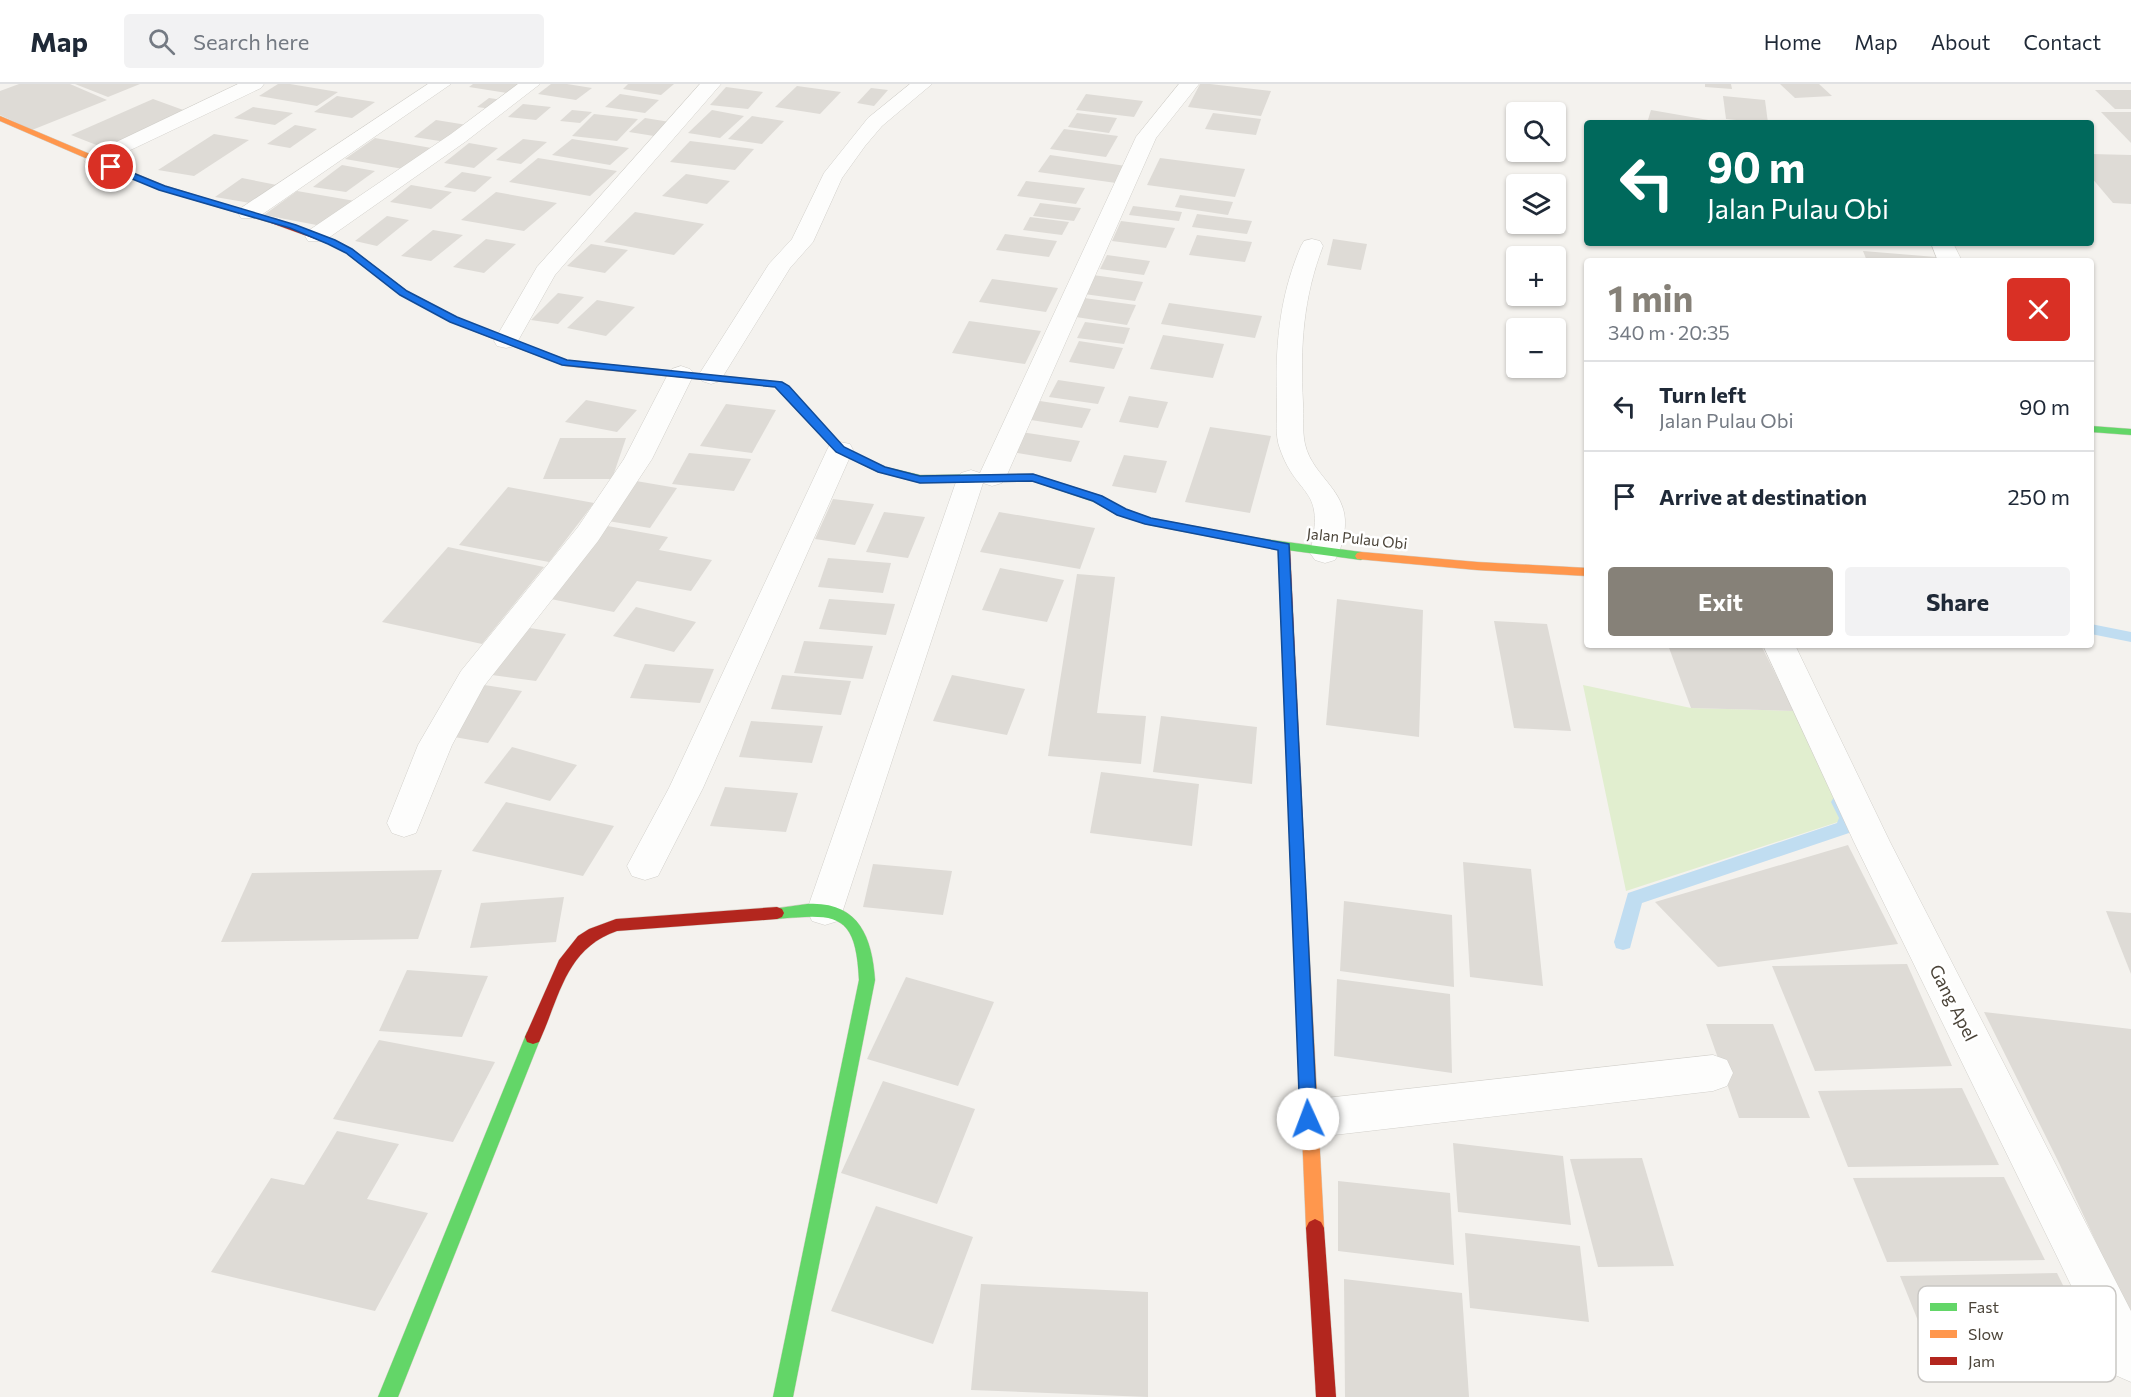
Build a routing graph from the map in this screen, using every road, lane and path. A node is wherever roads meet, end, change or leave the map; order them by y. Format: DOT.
graph roads {
  1 [pos="254,84"];
  2 [pos="441,84"];
  3 [pos="530,84"];
  4 [pos="711,84"];
  5 [pos="922,84"];
  6 [pos="1189,84"];
  7 [pos="0,118"];
  8 [pos="94,160"];
  9 [pos="249,213"];
  10 [pos="316,236"];
  11 [pos="1312,246"];
  12 [pos="506,341"];
  13 [pos="681,374"];
  14 [pos="711,376"];
  15 [pos="2094,429"];
  16 [pos="2131,432"];
  17 [pos="840,450"];
  18 [pos="981,478"];
  19 [pos="1284,547"];
  20 [pos="1325,553"];
  21 [pos="1584,572"];
  22 [pos="1780,648"];
  23 [pos="404,823"];
  24 [pos="645,866"];
  25 [pos="825,910"];
  26 [pos="1713,1073"];
  27 [pos="1308,1119"];
  28 [pos="2094,1286"];
  29 [pos="2116,1329"];
  30 [pos="2131,1359"];
  31 [pos="388,1397"];
  32 [pos="783,1397"];
  33 [pos="1326,1397"];
  1 -- 8 [label="street"];
  2 -- 9 [label="street"];
  3 -- 10 [label="street"];
  4 -- 12 [label="street"];
  5 -- 14 [label="street"];
  6 -- 18 [label="street"];
  7 -- 8 [label="street, Jalan Pulau Obi"];
  8 -- 9 [label="street, Jalan Pulau Obi"];
  9 -- 10 [label="street, Jalan Pulau Obi"];
  10 -- 12 [label="street, Jalan Pulau Obi"];
  11 -- 20 [label="street"];
  12 -- 13 [label="street, Jalan Pulau Obi"];
  13 -- 14 [label="street, Jalan Pulau Obi"];
  13 -- 23 [label="street"];
  14 -- 17 [label="street, Jalan Pulau Obi"];
  15 -- 16 [label="street"];
  17 -- 18 [label="street, Jalan Pulau Obi"];
  17 -- 24 [label="street"];
  18 -- 19 [label="street, Jalan Pulau Obi"];
  18 -- 25 [label="street"];
  19 -- 20 [label="street, Jalan Pulau Obi"];
  19 -- 27 [label="street"];
  20 -- 21 [label="street, Jalan Pulau Obi"];
  22 -- 28 [label="street, Gang Apel"];
  25 -- 31 [label="street"];
  25 -- 32 [label="street"];
  26 -- 27 [label="street"];
  27 -- 33 [label="street"];
  29 -- 30 [label="street, Gang Apel"];
}
